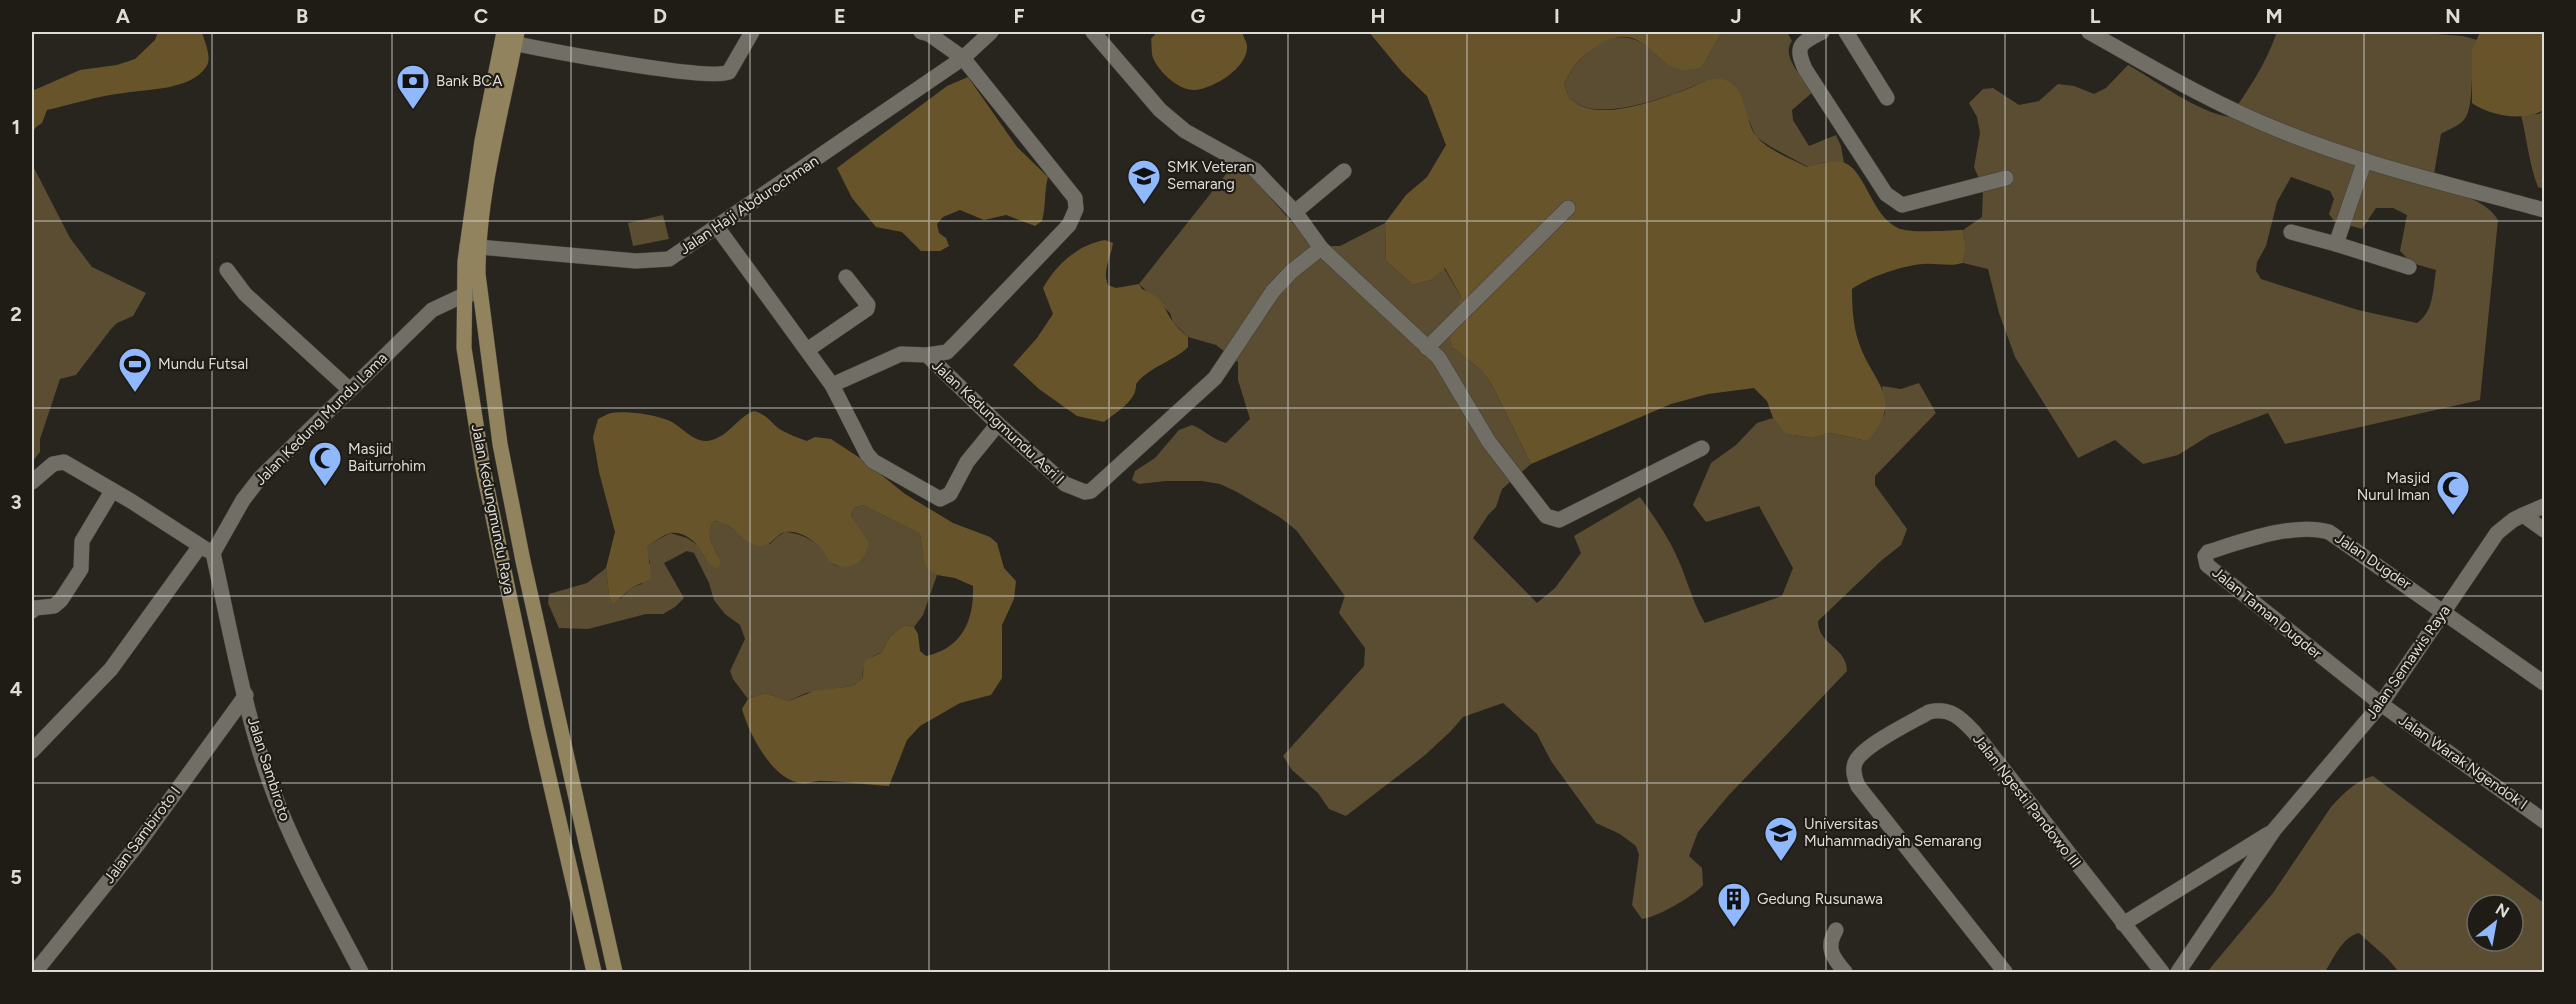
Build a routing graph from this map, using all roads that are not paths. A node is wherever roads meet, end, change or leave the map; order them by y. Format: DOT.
graph roads {
  1 [pos="752,32"];
  2 [pos="927,32"];
  3 [pos="991,32"];
  4 [pos="1093,32"];
  5 [pos="1822,32"];
  6 [pos="1846,32"];
  7 [pos="2089,32"];
  8 [pos="510,37"];
  9 [pos="963,58"];
  10 [pos="1887,98"];
  11 [pos="2365,160"];
  12 [pos="1344,171"];
  13 [pos="2006,178"];
  14 [pos="1568,208"];
  15 [pos="2544,210"];
  16 [pos="1296,212"];
  17 [pos="717,227"];
  18 [pos="2291,232"];
  19 [pos="2336,244"];
  20 [pos="472,246"];
  21 [pos="1321,248"];
  22 [pos="2409,267"];
  23 [pos="227,270"];
  24 [pos="846,277"];
  25 [pos="480,293"];
  26 [pos="464,295"];
  27 [pos="1427,348"];
  28 [pos="807,350"];
  29 [pos="927,355"];
  30 [pos="832,385"];
  31 [pos="350,390"];
  32 [pos="998,424"];
  33 [pos="1702,448"];
  34 [pos="32,482"];
  35 [pos="112,491"];
  36 [pos="2544,506"];
  37 [pos="2523,515"];
  38 [pos="2544,530"];
  39 [pos="2260,536"];
  40 [pos="206,550"];
  41 [pos="32,611"];
  42 [pos="2444,611"];
  43 [pos="2544,683"];
  44 [pos="246,695"];
  45 [pos="2381,704"];
  46 [pos="32,751"];
  47 [pos="2544,820"];
  48 [pos="2274,830"];
  49 [pos="2123,924"];
  50 [pos="1836,930"];
  51 [pos="35,972"];
  52 [pos="361,972"];
  53 [pos="594,972"];
  54 [pos="615,972"];
  55 [pos="1845,972"];
  56 [pos="2005,972"];
  57 [pos="2162,972"];
  58 [pos="2178,972"];
  1 -- 8 [label="street"];
  2 -- 9 [label="street"];
  3 -- 9 [label="street, Jalan Haji Abdurochman"];
  4 -- 16 [label="street"];
  5 -- 13 [label="street"];
  6 -- 10 [label="street"];
  7 -- 11 [label="street"];
  8 -- 20 [label="main road, Jalan Kedungmundu Raya"];
  9 -- 17 [label="street, Jalan Haji Abdurochman"];
  9 -- 29 [label="street"];
  11 -- 15 [label="street"];
  11 -- 19 [label="street"];
  12 -- 16 [label="street"];
  14 -- 27 [label="street"];
  16 -- 21 [label="street"];
  17 -- 20 [label="street, Jalan Haji Abdurochman"];
  17 -- 28 [label="street"];
  18 -- 19 [label="street"];
  19 -- 22 [label="street"];
  20 -- 25 [label="main road, Jalan Kedungmundu Raya"];
  20 -- 26 [label="main road, Jalan Kedungmundu Raya"];
  21 -- 27 [label="street"];
  21 -- 32 [label="street, Jalan Kedungmundu Asri I"];
  23 -- 31 [label="street"];
  24 -- 28 [label="street"];
  25 -- 26 [label="street, Jalan Kedung Mundu Lama"];
  25 -- 54 [label="main road, Jalan Kedungmundu Raya"];
  26 -- 31 [label="street, Jalan Kedung Mundu Lama"];
  26 -- 53 [label="main road, Jalan Kedungmundu Raya"];
  27 -- 33 [label="street"];
  28 -- 30 [label="street"];
  29 -- 30 [label="street, Jalan Kedungmundu Asri I"];
  29 -- 32 [label="street, Jalan Kedungmundu Asri I"];
  30 -- 32 [label="street"];
  31 -- 40 [label="street, Jalan Kedung Mundu Lama"];
  34 -- 35 [label="street"];
  35 -- 40 [label="street"];
  35 -- 41 [label="street"];
  36 -- 37 [label="street, Jalan Semawis Raya"];
  37 -- 38 [label="street"];
  37 -- 42 [label="street, Jalan Semawis Raya"];
  39 -- 42 [label="street, Jalan Dugder"];
  39 -- 45 [label="street, Jalan Taman Dugder"];
  40 -- 44 [label="street, Jalan Sambiroto"];
  40 -- 46 [label="street, Jalan Kedung Mundu Lama"];
  42 -- 43 [label="street, Jalan Dugder"];
  42 -- 45 [label="street, Jalan Semawis Raya"];
  44 -- 51 [label="street, Jalan Sambiroto I"];
  44 -- 52 [label="street, Jalan Sambiroto"];
  45 -- 47 [label="street, Jalan Warak Ngendok I"];
  45 -- 48 [label="street, Jalan Semawis Raya"];
  48 -- 49 [label="street, Jalan Semawis Raya"];
  48 -- 58 [label="street, Jalan Semawis Raya"];
  49 -- 56 [label="street, Jalan Ngesti Pandowo III"];
  49 -- 57 [label="street, Jalan Ngesti Pandowo III"];
  50 -- 55 [label="street"];
}
